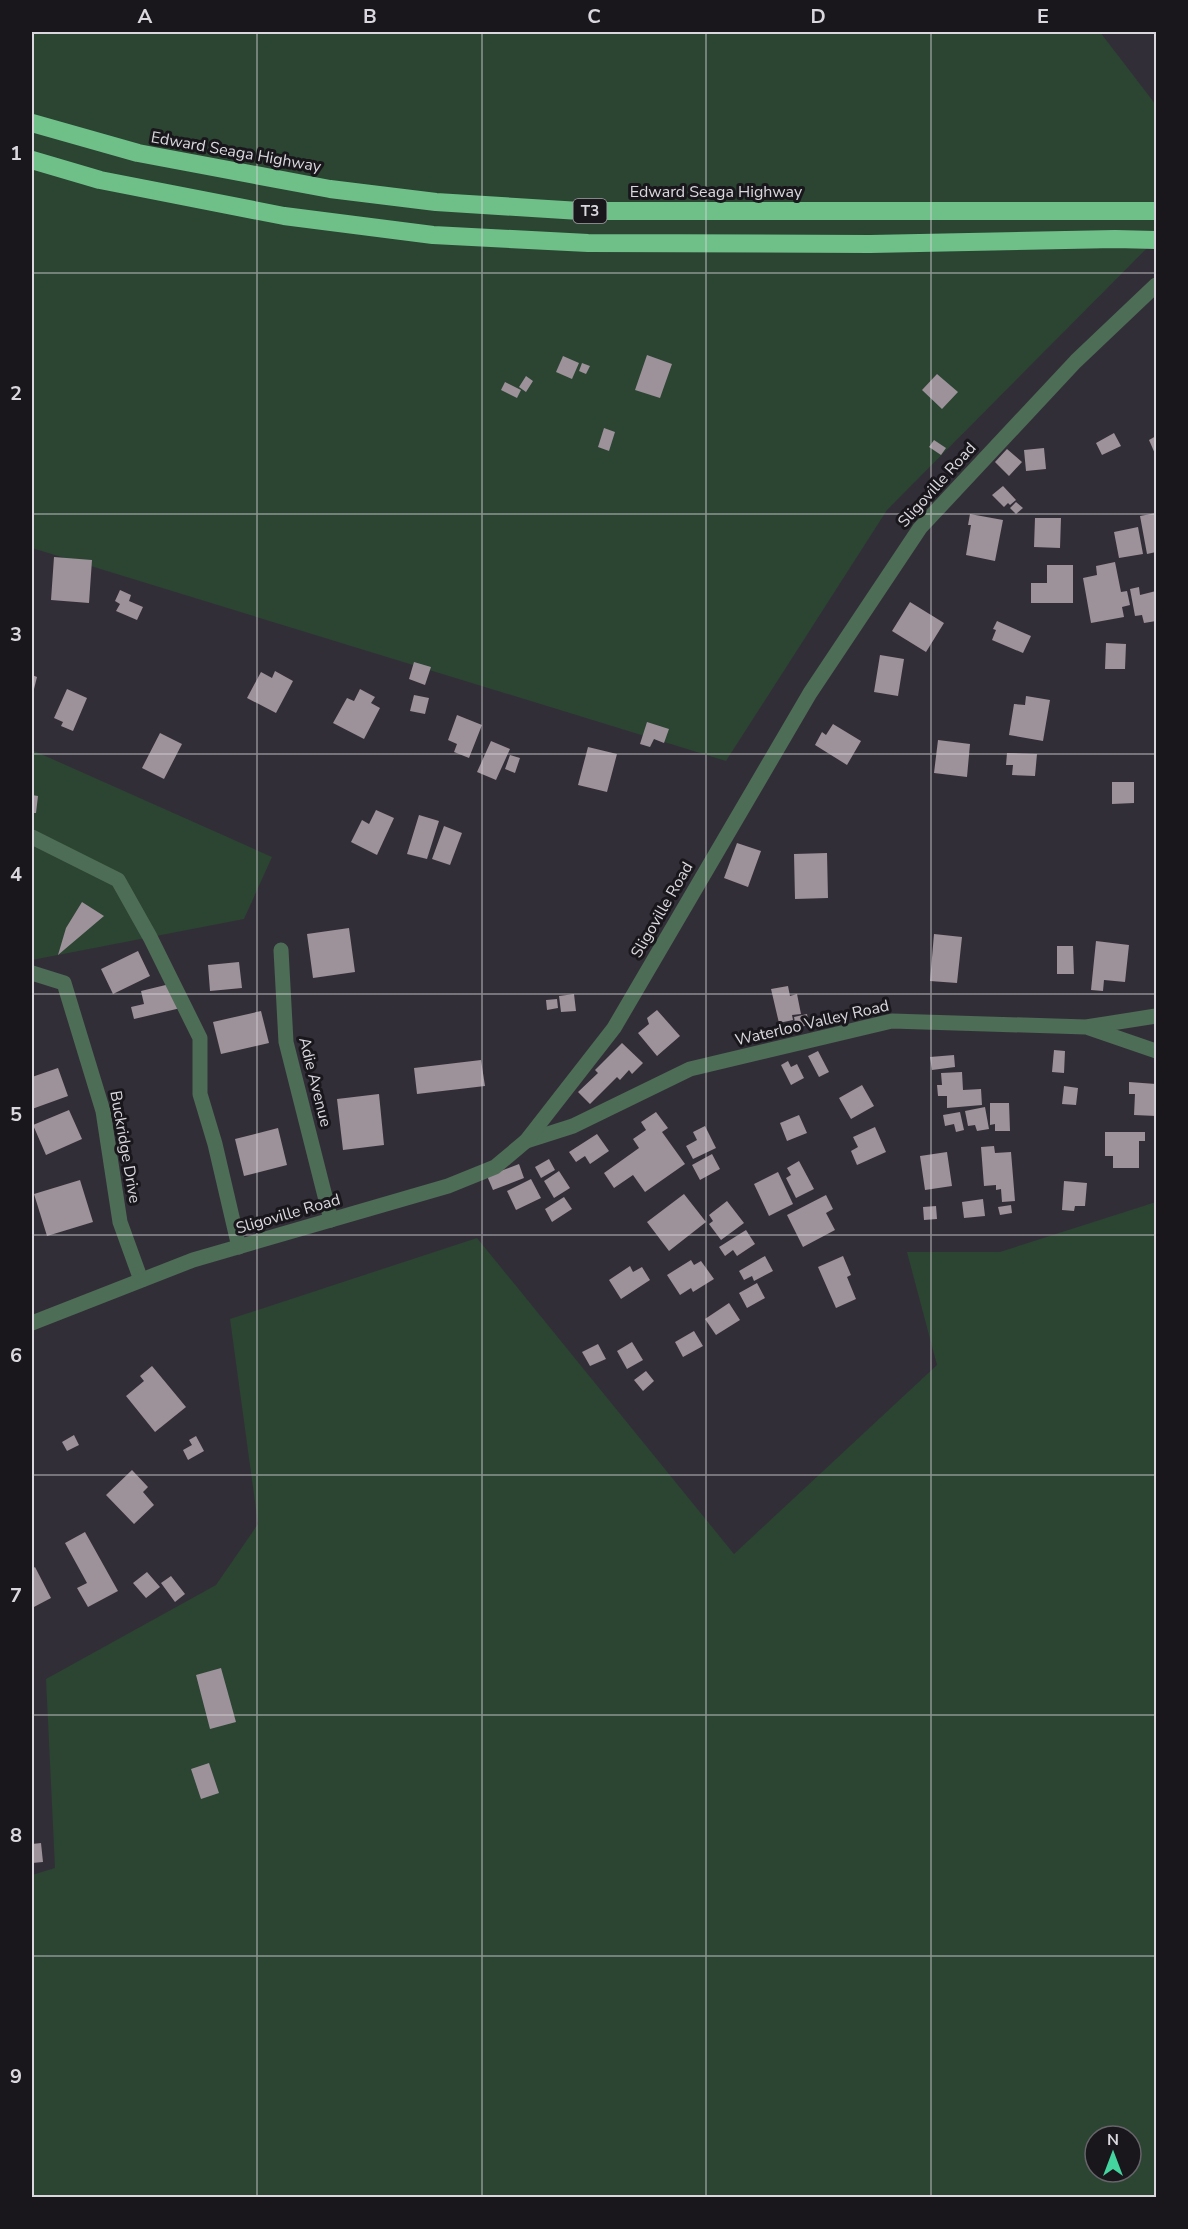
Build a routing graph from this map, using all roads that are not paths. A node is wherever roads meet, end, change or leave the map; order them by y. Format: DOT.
graph roads {
  1 [pos="32,123"];
  2 [pos="32,160"];
  3 [pos="1156,211"];
  4 [pos="1156,240"];
  5 [pos="1156,285"];
  6 [pos="32,837"];
  7 [pos="280,950"];
  8 [pos="32,973"];
  9 [pos="1156,1016"];
  10 [pos="1086,1027"];
  11 [pos="1156,1051"];
  12 [pos="526,1141"];
  13 [pos="331,1220"];
  14 [pos="239,1247"];
  15 [pos="141,1280"];
  16 [pos="32,1323"];
  1 -- 3 [label="highway, Edward Seaga Highway / T3"];
  2 -- 4 [label="highway, T3"];
  5 -- 12 [label="street, Sligoville Road"];
  6 -- 14 [label="street"];
  7 -- 13 [label="street, Adie Avenue"];
  8 -- 15 [label="street, Buckridge Drive"];
  9 -- 10 [label="street, Waterloo Valley Road"];
  10 -- 11 [label="street"];
  10 -- 12 [label="street, Waterloo Valley Road"];
  12 -- 13 [label="street, Sligoville Road"];
  13 -- 14 [label="street, Sligoville Road"];
  14 -- 15 [label="street, Sligoville Road"];
  15 -- 16 [label="street, Sligoville Road"];
}
